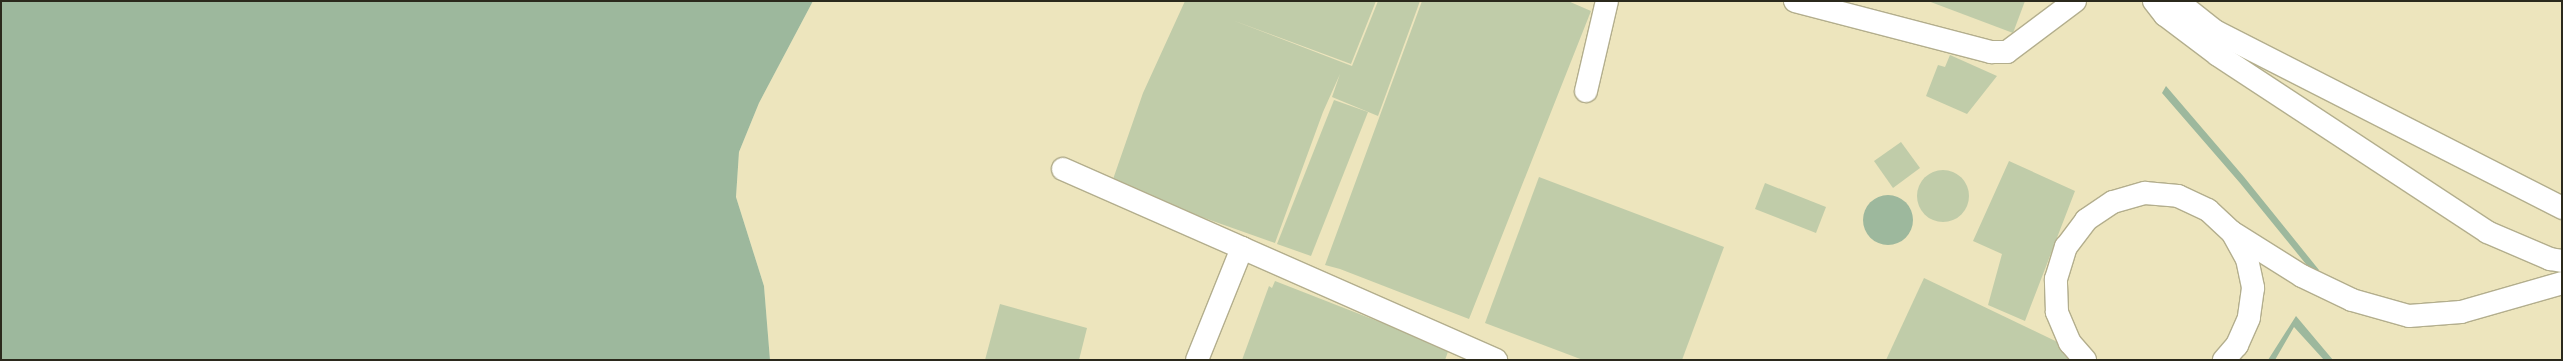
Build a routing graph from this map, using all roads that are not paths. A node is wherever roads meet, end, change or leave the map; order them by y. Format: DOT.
graph roads {
  1 [pos="1607,1"];
  2 [pos="1795,1"];
  3 [pos="2076,1"];
  4 [pos="2154,1"];
  5 [pos="2177,1"];
  6 [pos="1586,91"];
  7 [pos="1063,169"];
  8 [pos="2562,208"];
  9 [pos="2232,232"];
  10 [pos="1242,248"];
  11 [pos="2562,261"];
  12 [pos="2562,283"];
  13 [pos="1197,360"];
  14 [pos="1496,360"];
  15 [pos="2085,360"];
  16 [pos="2224,360"];
  1 -- 6 [label="lane"];
  2 -- 3 [label="lane"];
  4 -- 11 [label="lane"];
  5 -- 8 [label="lane"];
  7 -- 10 [label="lane"];
  9 -- 12 [label="lane"];
  9 -- 15 [label="lane"];
  9 -- 16 [label="lane"];
  10 -- 13 [label="lane"];
  10 -- 14 [label="lane"];
}
